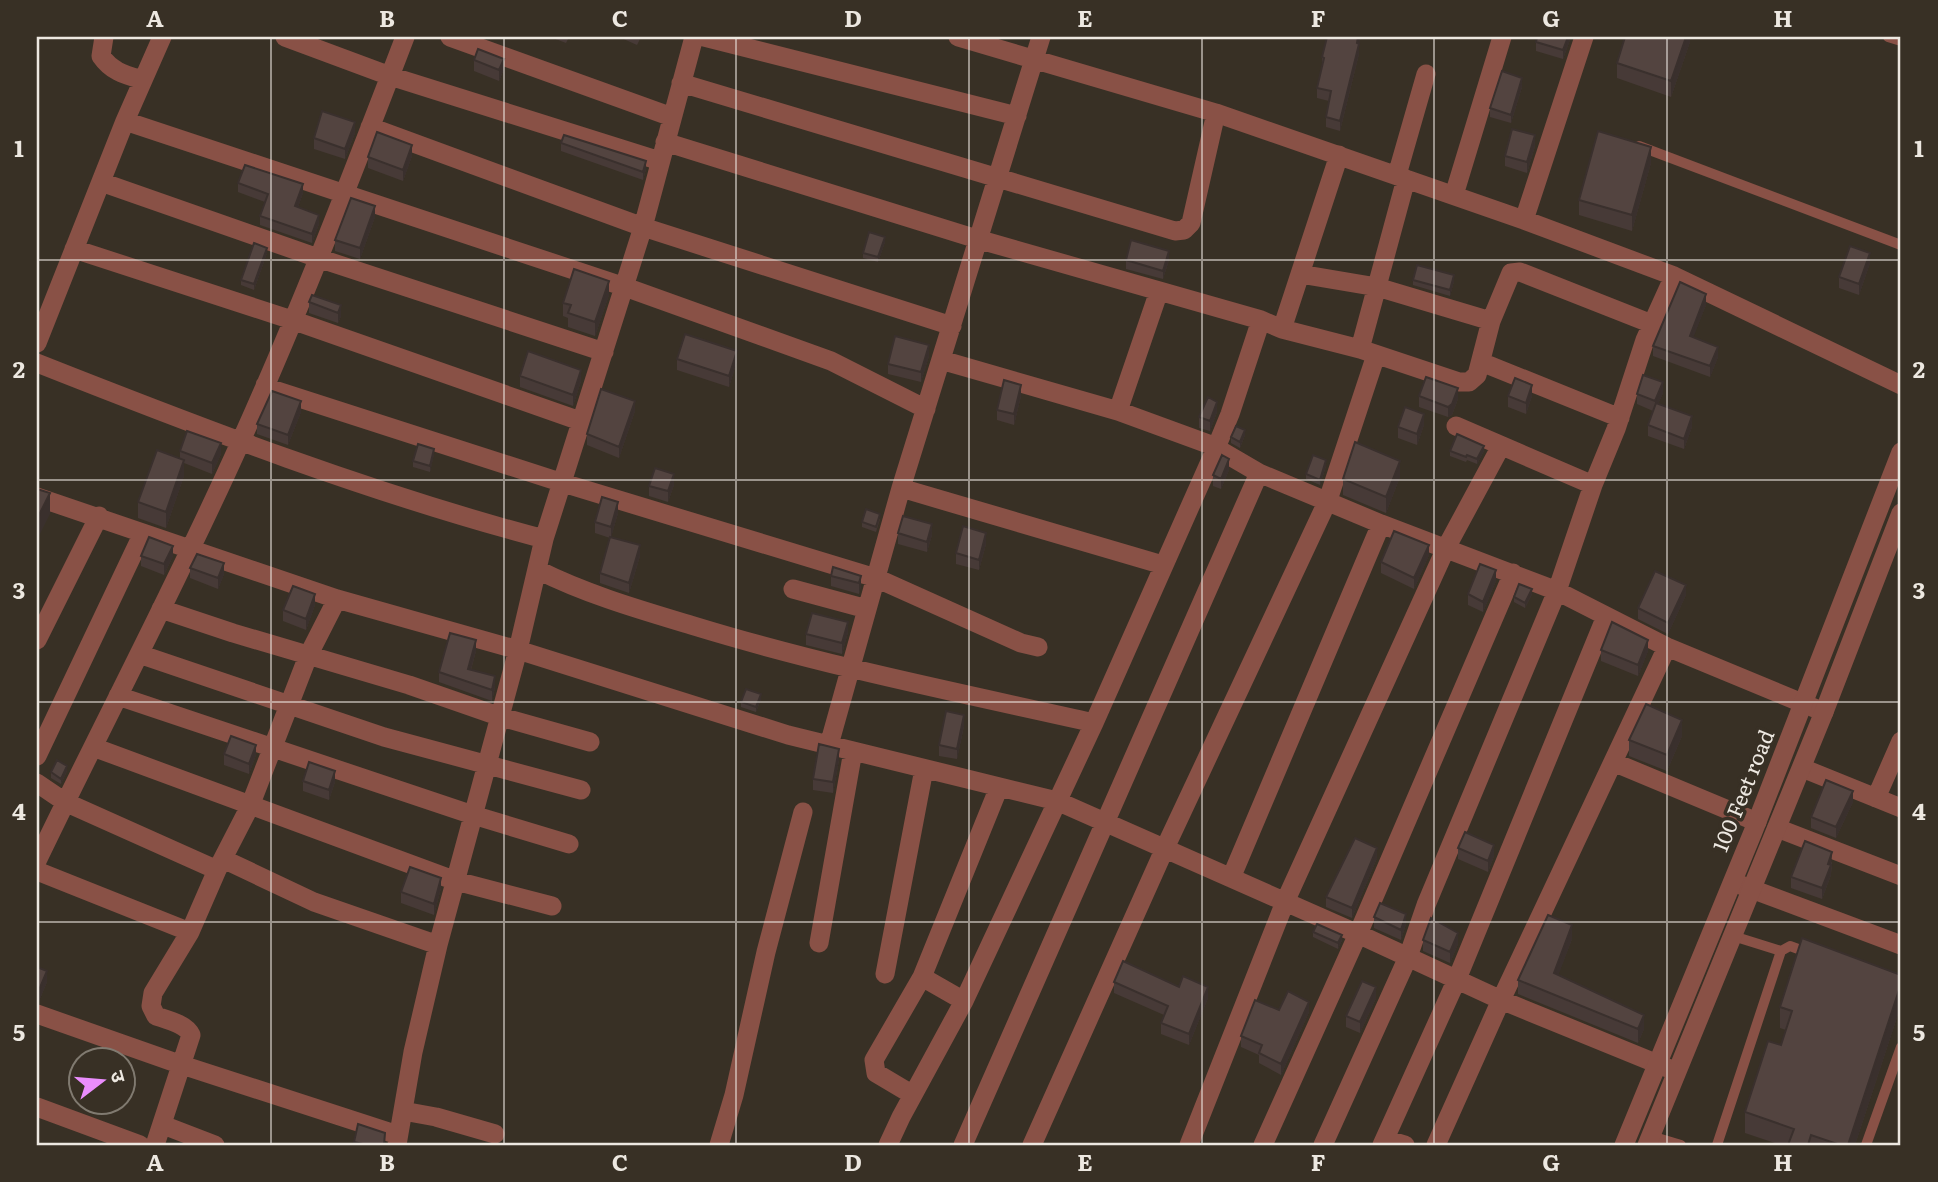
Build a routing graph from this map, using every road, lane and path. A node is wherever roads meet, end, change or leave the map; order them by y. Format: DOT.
graph roads {
  1 [pos="104,37"];
  2 [pos="162,37"];
  3 [pos="285,37"];
  4 [pos="405,37"];
  5 [pos="450,37"];
  6 [pos="694,37"];
  7 [pos="704,37"];
  8 [pos="958,37"];
  9 [pos="1041,37"];
  10 [pos="1502,37"];
  11 [pos="1584,37"];
  12 [pos="1888,37"];
  13 [pos="1901,41"];
  14 [pos="1035,60"];
  15 [pos="1426,74"];
  16 [pos="390,76"];
  17 [pos="143,80"];
  18 [pos="681,83"];
  19 [pos="1216,113"];
  20 [pos="1017,116"];
  21 [pos="672,117"];
  22 [pos="125,121"];
  23 [pos="370,127"];
  24 [pos="665,142"];
  25 [pos="1629,142"];
  26 [pos="1339,155"];
  27 [pos="660,161"];
  28 [pos="998,177"];
  29 [pos="1401,177"];
  30 [pos="101,182"];
  31 [pos="344,194"];
  32 [pos="1454,195"];
  33 [pos="1524,220"];
  34 [pos="643,227"];
  35 [pos="977,239"];
  36 [pos="1901,245"];
  37 [pos="74,248"];
  38 [pos="318,258"];
  39 [pos="1300,274"];
  40 [pos="1674,276"];
  41 [pos="625,287"];
  42 [pos="1377,287"];
  43 [pos="1159,290"];
  44 [pos="292,320"];
  45 [pos="1261,320"];
  46 [pos="1491,321"];
  47 [pos="1652,324"];
  48 [pos="951,326"];
  49 [pos="1282,328"];
  50 [pos="37,343"];
  51 [pos="604,352"];
  52 [pos="1368,352"];
  53 [pos="941,360"];
  54 [pos="1481,362"];
  55 [pos="37,363"];
  56 [pos="265,385"];
  57 [pos="1901,385"];
  58 [pos="926,409"];
  59 [pos="1118,411"];
  60 [pos="1620,418"];
  61 [pos="583,422"];
  62 [pos="1456,426"];
  63 [pos="240,443"];
  64 [pos="1501,446"];
  65 [pos="1216,448"];
  66 [pos="1901,452"];
  67 [pos="1259,473"];
  68 [pos="563,483"];
  69 [pos="1593,485"];
  70 [pos="901,488"];
  71 [pos="37,497"];
  72 [pos="1328,500"];
  73 [pos="1901,513"];
  74 [pos="99,516"];
  75 [pos="1381,524"];
  76 [pos="143,533"];
  77 [pos="1897,536"];
  78 [pos="544,539"];
  79 [pos="1446,548"];
  80 [pos="190,550"];
  81 [pos="1163,565"];
  82 [pos="538,570"];
  83 [pos="1513,573"];
  84 [pos="876,578"];
  85 [pos="793,589"];
  86 [pos="1557,591"];
  87 [pos="337,599"];
  88 [pos="161,609"];
  89 [pos="867,609"];
  90 [pos="1606,616"];
  91 [pos="37,639"];
  92 [pos="1667,647"];
  93 [pos="1038,648"];
  94 [pos="519,650"];
  95 [pos="139,654"];
  96 [pos="308,656"];
  97 [pos="849,668"];
  98 [pos="118,696"];
  99 [pos="1804,703"];
  100 [pos="289,706"];
  101 [pos="1824,712"];
  102 [pos="501,717"];
  103 [pos="1094,723"];
  104 [pos="1901,741"];
  105 [pos="590,742"];
  106 [pos="829,745"];
  107 [pos="93,747"];
  108 [pos="272,747"];
  109 [pos="853,751"];
  110 [pos="37,756"];
  111 [pos="1613,762"];
  112 [pos="486,766"];
  113 [pos="1802,768"];
  114 [pos="924,769"];
  115 [pos="37,783"];
  116 [pos="999,787"];
  117 [pos="581,790"];
  118 [pos="1876,798"];
  119 [pos="1057,801"];
  120 [pos="65,802"];
  121 [pos="250,806"];
  122 [pos="1901,808"];
  123 [pos="803,812"];
  124 [pos="473,816"];
  125 [pos="1757,822"];
  126 [pos="1106,823"];
  127 [pos="1777,828"];
  128 [pos="569,844"];
  129 [pos="1165,849"];
  130 [pos="37,861"];
  131 [pos="220,865"];
  132 [pos="37,871"];
  133 [pos="1901,876"];
  134 [pos="1231,878"];
  135 [pos="456,881"];
  136 [pos="1732,882"];
  137 [pos="1752,889"];
  138 [pos="1285,902"];
  139 [pos="552,906"];
  140 [pos="190,932"];
  141 [pos="1358,934"];
  142 [pos="1733,936"];
  143 [pos="819,943"];
  144 [pos="438,945"];
  145 [pos="1901,945"];
  146 [pos="1781,951"];
  147 [pos="1815,955"];
  148 [pos="1408,957"];
  149 [pos="885,974"];
  150 [pos="922,977"];
  151 [pos="1457,979"];
  152 [pos="1501,1000"];
  153 [pos="964,1001"];
  154 [pos="37,1014"];
  155 [pos="1901,1047"];
  156 [pos="1659,1064"];
  157 [pos="182,1065"];
  158 [pos="1677,1072"];
  159 [pos="1896,1076"];
  160 [pos="912,1096"];
  161 [pos="37,1107"];
  162 [pos="402,1111"];
  163 [pos="163,1125"];
  164 [pos="495,1134"];
  165 [pos="398,1140"];
  166 [pos="1649,1140"];
  167 [pos="1384,1142"];
  168 [pos="140,1145"];
  169 [pos="155,1145"];
  170 [pos="215,1145"];
  171 [pos="719,1145"];
  172 [pos="888,1145"];
  173 [pos="963,1145"];
  174 [pos="1032,1145"];
  175 [pos="1189,1145"];
  176 [pos="1263,1145"];
  177 [pos="1322,1145"];
  178 [pos="1405,1145"];
  179 [pos="1436,1145"];
  180 [pos="1624,1145"];
  181 [pos="1681,1145"];
  182 [pos="1717,1145"];
  183 [pos="1866,1145"];
  1 -- 17 [label="street"];
  2 -- 17 [label="street"];
  3 -- 16 [label="street"];
  4 -- 16 [label="street"];
  5 -- 21 [label="street"];
  6 -- 18 [label="street"];
  7 -- 20 [label="street"];
  8 -- 14 [label="street"];
  9 -- 14 [label="street"];
  10 -- 32 [label="street"];
  11 -- 33 [label="street"];
  12 -- 13 [label="lane"];
  14 -- 19 [label="street"];
  14 -- 20 [label="street"];
  15 -- 29 [label="street"];
  16 -- 23 [label="street"];
  16 -- 27 [label="street"];
  17 -- 22 [label="street"];
  18 -- 21 [label="street"];
  18 -- 28 [label="street"];
  19 -- 26 [label="street"];
  19 -- 28 [label="street"];
  20 -- 28 [label="street"];
  21 -- 24 [label="street"];
  22 -- 30 [label="street"];
  22 -- 31 [label="street"];
  23 -- 31 [label="street"];
  23 -- 34 [label="street"];
  24 -- 27 [label="street"];
  24 -- 35 [label="street"];
  25 -- 36 [label="lane"];
  26 -- 29 [label="street"];
  26 -- 39 [label="street"];
  27 -- 34 [label="street"];
  28 -- 35 [label="street"];
  29 -- 32 [label="street"];
  29 -- 42 [label="street"];
  30 -- 37 [label="street"];
  30 -- 38 [label="street"];
  31 -- 38 [label="street"];
  31 -- 41 [label="street"];
  32 -- 33 [label="street"];
  33 -- 40 [label="street"];
  34 -- 41 [label="street"];
  34 -- 48 [label="street"];
  35 -- 43 [label="street"];
  35 -- 48 [label="street"];
  37 -- 44 [label="street"];
  37 -- 50 [label="street"];
  38 -- 44 [label="street"];
  38 -- 51 [label="street"];
  39 -- 42 [label="street"];
  39 -- 49 [label="street"];
  40 -- 47 [label="street"];
  40 -- 57 [label="street"];
  41 -- 51 [label="street"];
  41 -- 58 [label="street"];
  42 -- 46 [label="street"];
  42 -- 52 [label="street"];
  43 -- 45 [label="street"];
  43 -- 59 [label="street"];
  44 -- 56 [label="street"];
  44 -- 61 [label="street"];
  45 -- 49 [label="street"];
  45 -- 65 [label="street"];
  46 -- 47 [label="street"];
  46 -- 54 [label="street"];
  47 -- 60 [label="street"];
  48 -- 53 [label="street"];
  49 -- 52 [label="street"];
  51 -- 61 [label="street"];
  52 -- 54 [label="street"];
  52 -- 72 [label="street"];
  53 -- 58 [label="street"];
  53 -- 59 [label="street"];
  54 -- 60 [label="street"];
  55 -- 63 [label="street"];
  56 -- 63 [label="street"];
  56 -- 68 [label="street"];
  58 -- 70 [label="street"];
  59 -- 65 [label="street"];
  60 -- 69 [label="street"];
  61 -- 68 [label="street"];
  62 -- 64 [label="street"];
  63 -- 78 [label="street"];
  63 -- 80 [label="street"];
  64 -- 69 [label="street"];
  64 -- 79 [label="street"];
  65 -- 67 [label="street"];
  65 -- 81 [label="street"];
  66 -- 99 [label="street, 100 Feet road"];
  67 -- 72 [label="street"];
  67 -- 126 [label="street"];
  68 -- 78 [label="street"];
  68 -- 84 [label="street"];
  69 -- 86 [label="street"];
  70 -- 81 [label="street"];
  70 -- 84 [label="street"];
  71 -- 74 [label="street"];
  72 -- 75 [label="street"];
  72 -- 129 [label="street"];
  73 -- 77 [label="street"];
  74 -- 76 [label="street"];
  74 -- 91 [label="street"];
  75 -- 79 [label="street"];
  75 -- 134 [label="street"];
  76 -- 80 [label="street"];
  76 -- 110 [label="street"];
  77 -- 101 [label="street"];
  78 -- 82 [label="street"];
  79 -- 83 [label="street"];
  79 -- 138 [label="street"];
  80 -- 87 [label="street"];
  80 -- 88 [label="street"];
  81 -- 103 [label="street"];
  82 -- 94 [label="street"];
  82 -- 97 [label="street"];
  83 -- 86 [label="street"];
  83 -- 141 [label="street"];
  84 -- 89 [label="street"];
  84 -- 93 [label="street"];
  85 -- 89 [label="street"];
  86 -- 90 [label="street"];
  86 -- 148 [label="street"];
  87 -- 94 [label="street"];
  87 -- 96 [label="street"];
  88 -- 95 [label="street"];
  88 -- 96 [label="street"];
  89 -- 97 [label="street"];
  90 -- 92 [label="street"];
  90 -- 151 [label="street"];
  92 -- 99 [label="street"];
  92 -- 111 [label="street"];
  94 -- 102 [label="street"];
  94 -- 106 [label="street"];
  95 -- 98 [label="street"];
  95 -- 100 [label="street"];
  96 -- 100 [label="street"];
  96 -- 102 [label="street"];
  97 -- 103 [label="street"];
  97 -- 106 [label="street"];
  98 -- 107 [label="street"];
  98 -- 108 [label="street"];
  99 -- 101 [label="street"];
  99 -- 125 [label="street, 100 Feet road"];
  100 -- 108 [label="street"];
  100 -- 112 [label="street"];
  101 -- 113 [label="street"];
  102 -- 105 [label="street"];
  102 -- 112 [label="street"];
  103 -- 119 [label="street"];
  104 -- 118 [label="street"];
  106 -- 109 [label="street"];
  107 -- 120 [label="street"];
  107 -- 121 [label="street"];
  108 -- 121 [label="street"];
  108 -- 124 [label="street"];
  109 -- 114 [label="street"];
  109 -- 143 [label="street"];
  111 -- 125 [label="street"];
  111 -- 152 [label="street"];
  112 -- 117 [label="street"];
  112 -- 124 [label="street"];
  113 -- 118 [label="street"];
  113 -- 127 [label="street"];
  114 -- 116 [label="street"];
  114 -- 149 [label="street"];
  115 -- 120 [label="street"];
  116 -- 119 [label="street"];
  116 -- 150 [label="street"];
  118 -- 122 [label="street"];
  119 -- 126 [label="street"];
  119 -- 153 [label="street"];
  120 -- 130 [label="street"];
  120 -- 131 [label="street"];
  121 -- 131 [label="street"];
  121 -- 135 [label="street"];
  123 -- 171 [label="street"];
  124 -- 128 [label="street"];
  124 -- 135 [label="street"];
  125 -- 136 [label="street, 100 Feet road"];
  126 -- 129 [label="street"];
  126 -- 173 [label="street"];
  127 -- 133 [label="street"];
  127 -- 137 [label="street"];
  129 -- 134 [label="street"];
  129 -- 174 [label="street"];
  131 -- 140 [label="street"];
  131 -- 144 [label="street"];
  132 -- 140 [label="street"];
  134 -- 138 [label="street"];
  135 -- 139 [label="street"];
  135 -- 144 [label="street"];
  136 -- 137 [label="street"];
  136 -- 156 [label="street, 100 Feet road"];
  137 -- 142 [label="street"];
  137 -- 145 [label="street"];
  138 -- 141 [label="street"];
  138 -- 175 [label="street"];
  140 -- 157 [label="street"];
  141 -- 148 [label="street"];
  141 -- 176 [label="street"];
  142 -- 146 [label="lane"];
  142 -- 158 [label="street"];
  144 -- 162 [label="street"];
  146 -- 147 [label="lane"];
  146 -- 182 [label="lane"];
  148 -- 151 [label="street"];
  148 -- 177 [label="street"];
  150 -- 153 [label="street"];
  150 -- 160 [label="street"];
  151 -- 152 [label="street"];
  151 -- 167 [label="street"];
  152 -- 156 [label="street"];
  152 -- 179 [label="street"];
  153 -- 160 [label="street"];
  154 -- 157 [label="street"];
  155 -- 159 [label="lane"];
  156 -- 158 [label="street"];
  156 -- 180 [label="street, 100 Feet road"];
  157 -- 163 [label="street"];
  157 -- 165 [label="street"];
  158 -- 166 [label="street"];
  159 -- 183 [label="lane"];
  160 -- 172 [label="street"];
  161 -- 168 [label="street"];
  162 -- 164 [label="street"];
  162 -- 165 [label="street"];
  163 -- 169 [label="street"];
  163 -- 170 [label="street"];
  166 -- 181 [label="lane"];
  167 -- 178 [label="street"];
}
